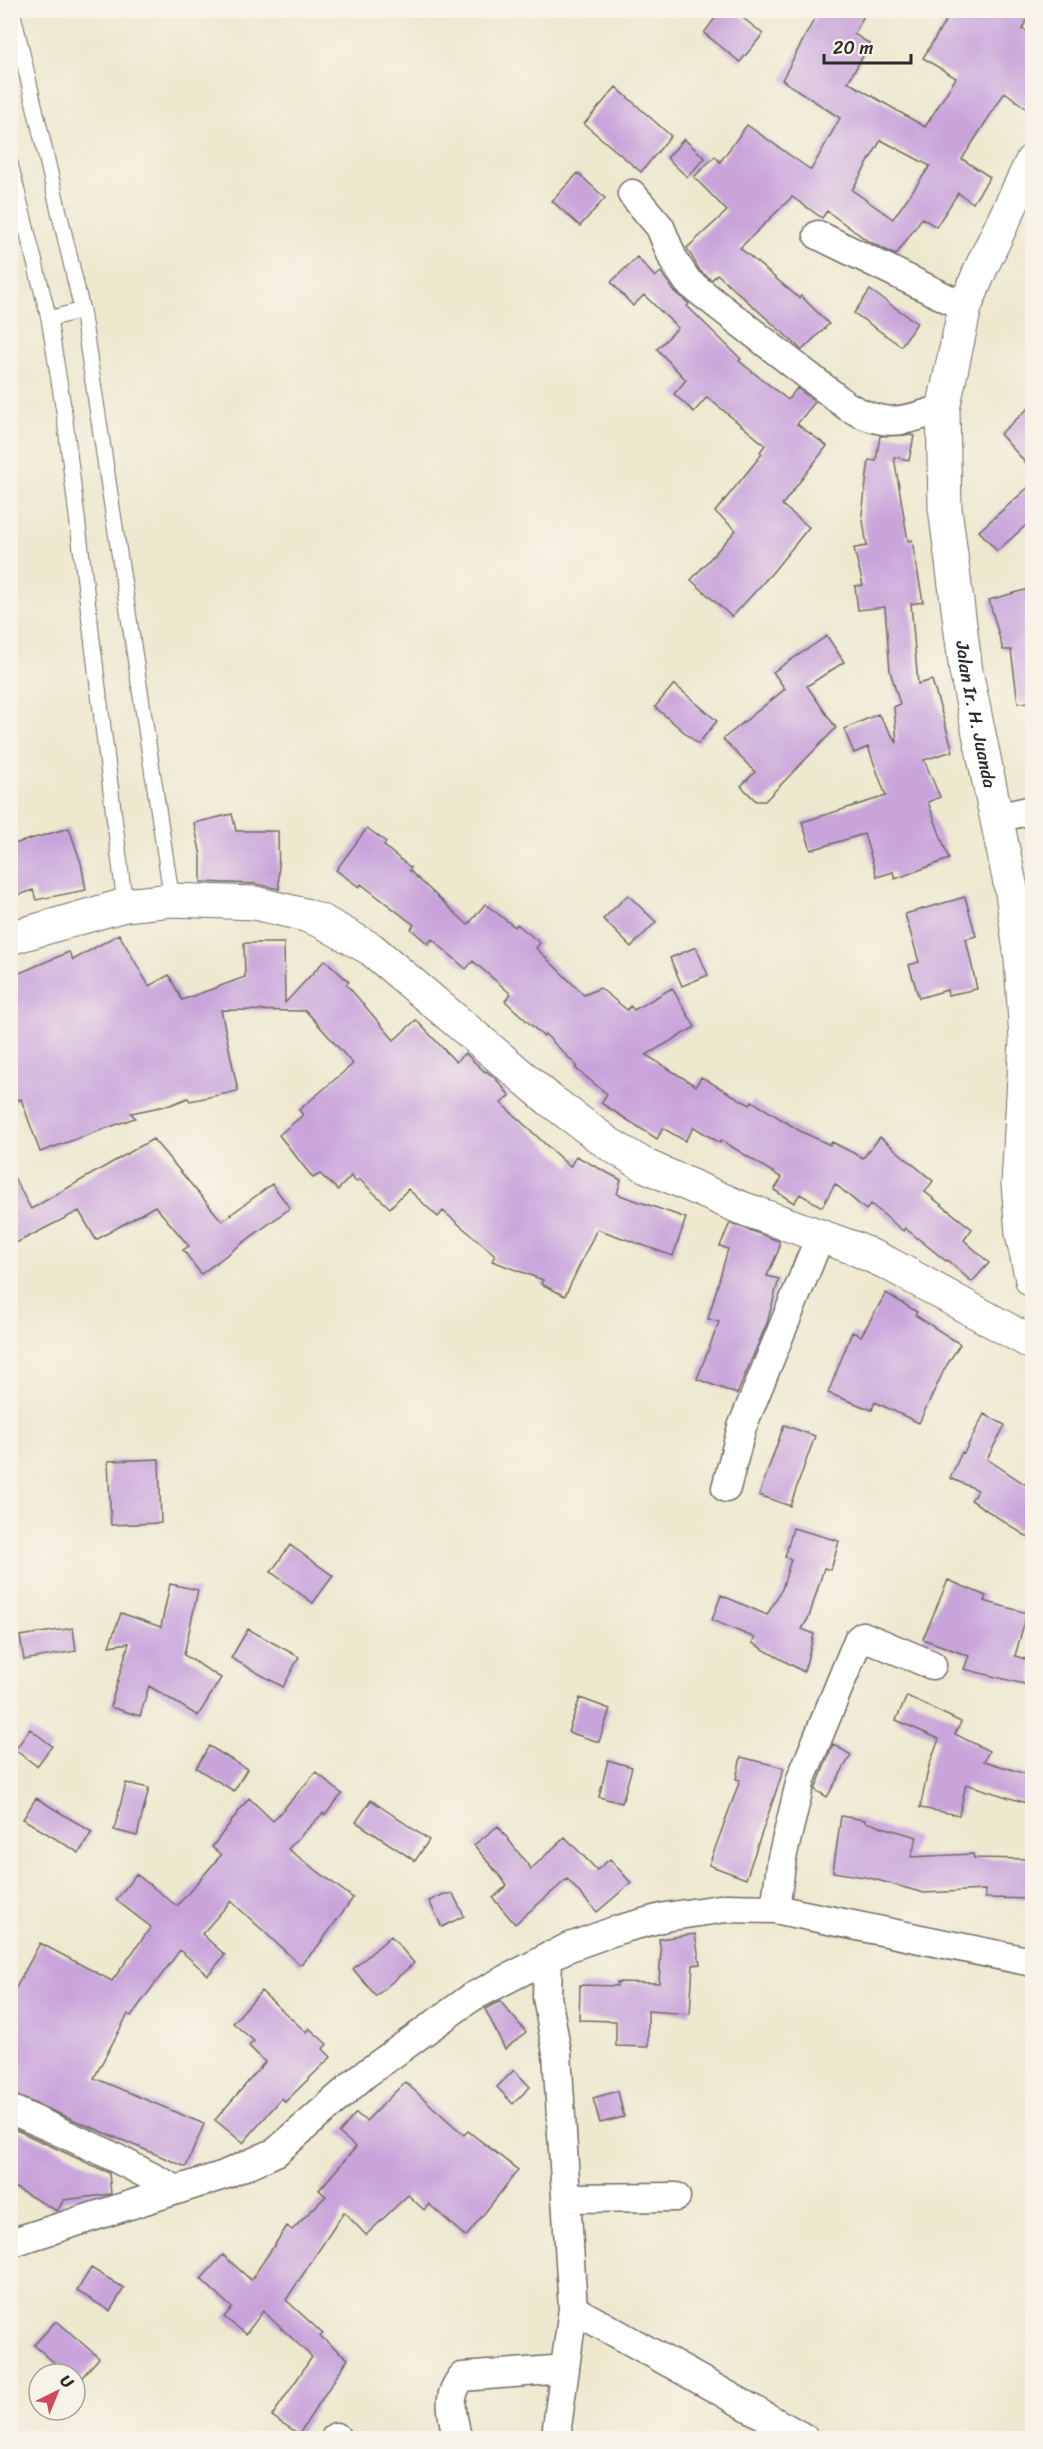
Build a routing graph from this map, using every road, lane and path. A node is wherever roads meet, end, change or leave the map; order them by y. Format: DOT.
graph roads {
  1 [pos="12,10"];
  2 [pos="1032,161"];
  3 [pos="10,163"];
  4 [pos="632,194"];
  5 [pos="818,235"];
  6 [pos="965,307"];
  7 [pos="82,310"];
  8 [pos="49,319"];
  9 [pos="943,409"];
  10 [pos="1032,810"];
  11 [pos="998,818"];
  12 [pos="172,900"];
  13 [pos="125,905"];
  14 [pos="10,938"];
  15 [pos="1028,1082"];
  16 [pos="821,1234"];
  17 [pos="1032,1280"];
  18 [pos="1032,1343"];
  19 [pos="726,1488"];
  20 [pos="932,1665"];
  21 [pos="775,1909"];
  22 [pos="548,1956"];
  23 [pos="1032,1962"];
  24 [pos="10,2109"];
  25 [pos="175,2189"];
  26 [pos="566,2198"];
  27 [pos="676,2198"];
  28 [pos="10,2242"];
  29 [pos="573,2308"];
  30 [pos="565,2369"];
  31 [pos="564,2435"];
  32 [pos="457,2439"];
  33 [pos="804,2439"];
  1 -- 7 [label="lane"];
  2 -- 6 [label="street, Jalan Ir. H. Juanda"];
  3 -- 8 [label="lane"];
  4 -- 9 [label="street"];
  5 -- 6 [label="street"];
  6 -- 9 [label="street, Jalan Ir. H. Juanda"];
  7 -- 8 [label="lane"];
  7 -- 12 [label="lane"];
  8 -- 13 [label="lane"];
  9 -- 11 [label="street, Jalan Ir. H. Juanda"];
  10 -- 11 [label="street"];
  11 -- 15 [label="street, Jalan Ir. H. Juanda"];
  12 -- 13 [label="street"];
  12 -- 16 [label="street"];
  13 -- 14 [label="street"];
  15 -- 17 [label="street, Jalan Ir. H. Juanda"];
  16 -- 18 [label="street"];
  16 -- 19 [label="street"];
  20 -- 21 [label="street"];
  21 -- 22 [label="street"];
  21 -- 23 [label="street"];
  22 -- 25 [label="street"];
  22 -- 26 [label="street"];
  24 -- 25 [label="street"];
  25 -- 28 [label="street"];
  26 -- 27 [label="street"];
  26 -- 29 [label="street"];
  29 -- 30 [label="street"];
  29 -- 33 [label="street"];
  30 -- 31 [label="street"];
  30 -- 32 [label="street"];
}
